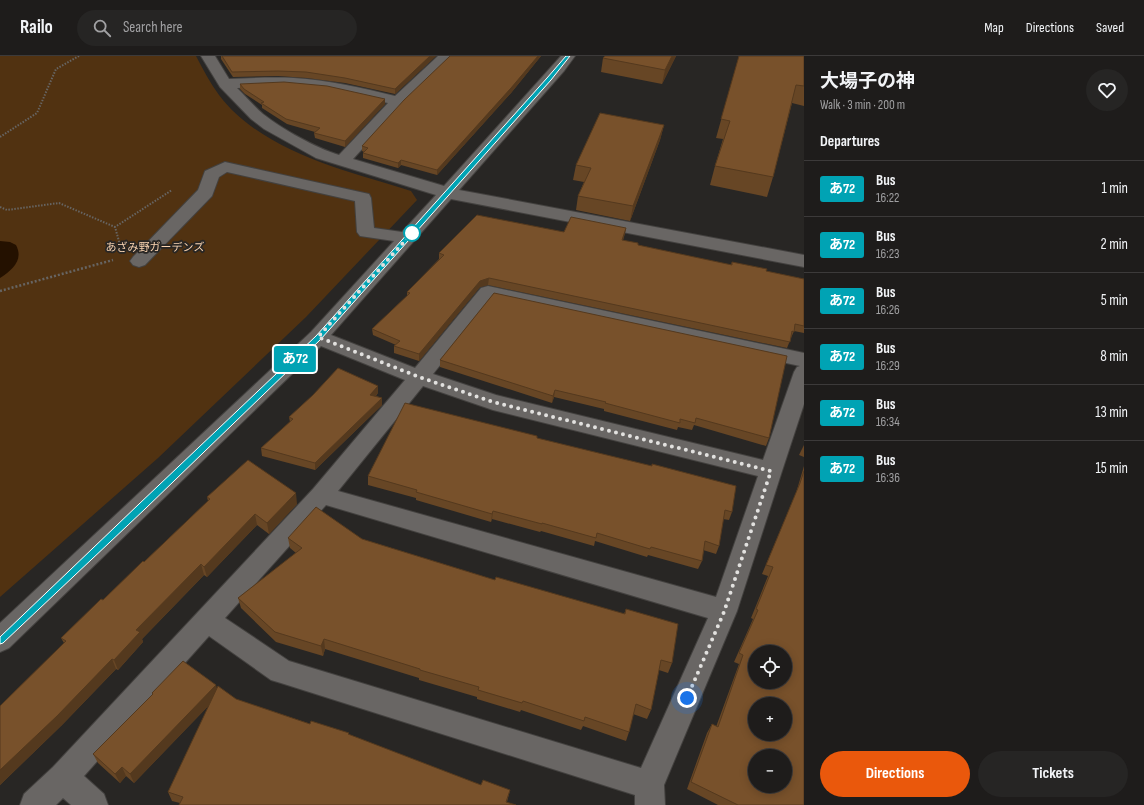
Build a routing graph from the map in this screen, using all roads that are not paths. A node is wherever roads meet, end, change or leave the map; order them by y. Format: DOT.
graph roads {
  1 [pos="208,56"];
  2 [pos="427,56"];
  3 [pos="568,56"];
  4 [pos="445,58"];
  5 [pos="225,84"];
  6 [pos="398,101"];
  7 [pos="342,161"];
  8 [pos="448,193"];
  9 [pos="408,238"];
  10 [pos="139,261"];
  11 [pos="804,261"];
  12 [pos="318,337"];
  13 [pos="804,360"];
  14 [pos="804,372"];
  15 [pos="419,377"];
  16 [pos="771,471"];
  17 [pos="321,495"];
  18 [pos="724,612"];
  19 [pos="206,620"];
  20 [pos="0,640"];
  21 [pos="63,777"];
  22 [pos="650,795"];
  23 [pos="35,805"];
  24 [pos="93,805"];
  1 -- 5 [label="street"];
  2 -- 4 [label="street"];
  3 -- 8 [label="street"];
  4 -- 6 [label="street"];
  5 -- 6 [label="street"];
  5 -- 7 [label="street"];
  6 -- 7 [label="street"];
  7 -- 8 [label="street"];
  8 -- 9 [label="street"];
  8 -- 11 [label="street"];
  9 -- 10 [label="street"];
  9 -- 12 [label="street"];
  12 -- 15 [label="street"];
  12 -- 20 [label="street"];
  13 -- 15 [label="street"];
  14 -- 16 [label="street"];
  15 -- 16 [label="street"];
  15 -- 17 [label="street"];
  16 -- 18 [label="street"];
  17 -- 18 [label="street"];
  17 -- 19 [label="street"];
  18 -- 22 [label="street"];
  19 -- 21 [label="street"];
  19 -- 22 [label="street"];
  21 -- 23 [label="street"];
  21 -- 24 [label="street"];
}
